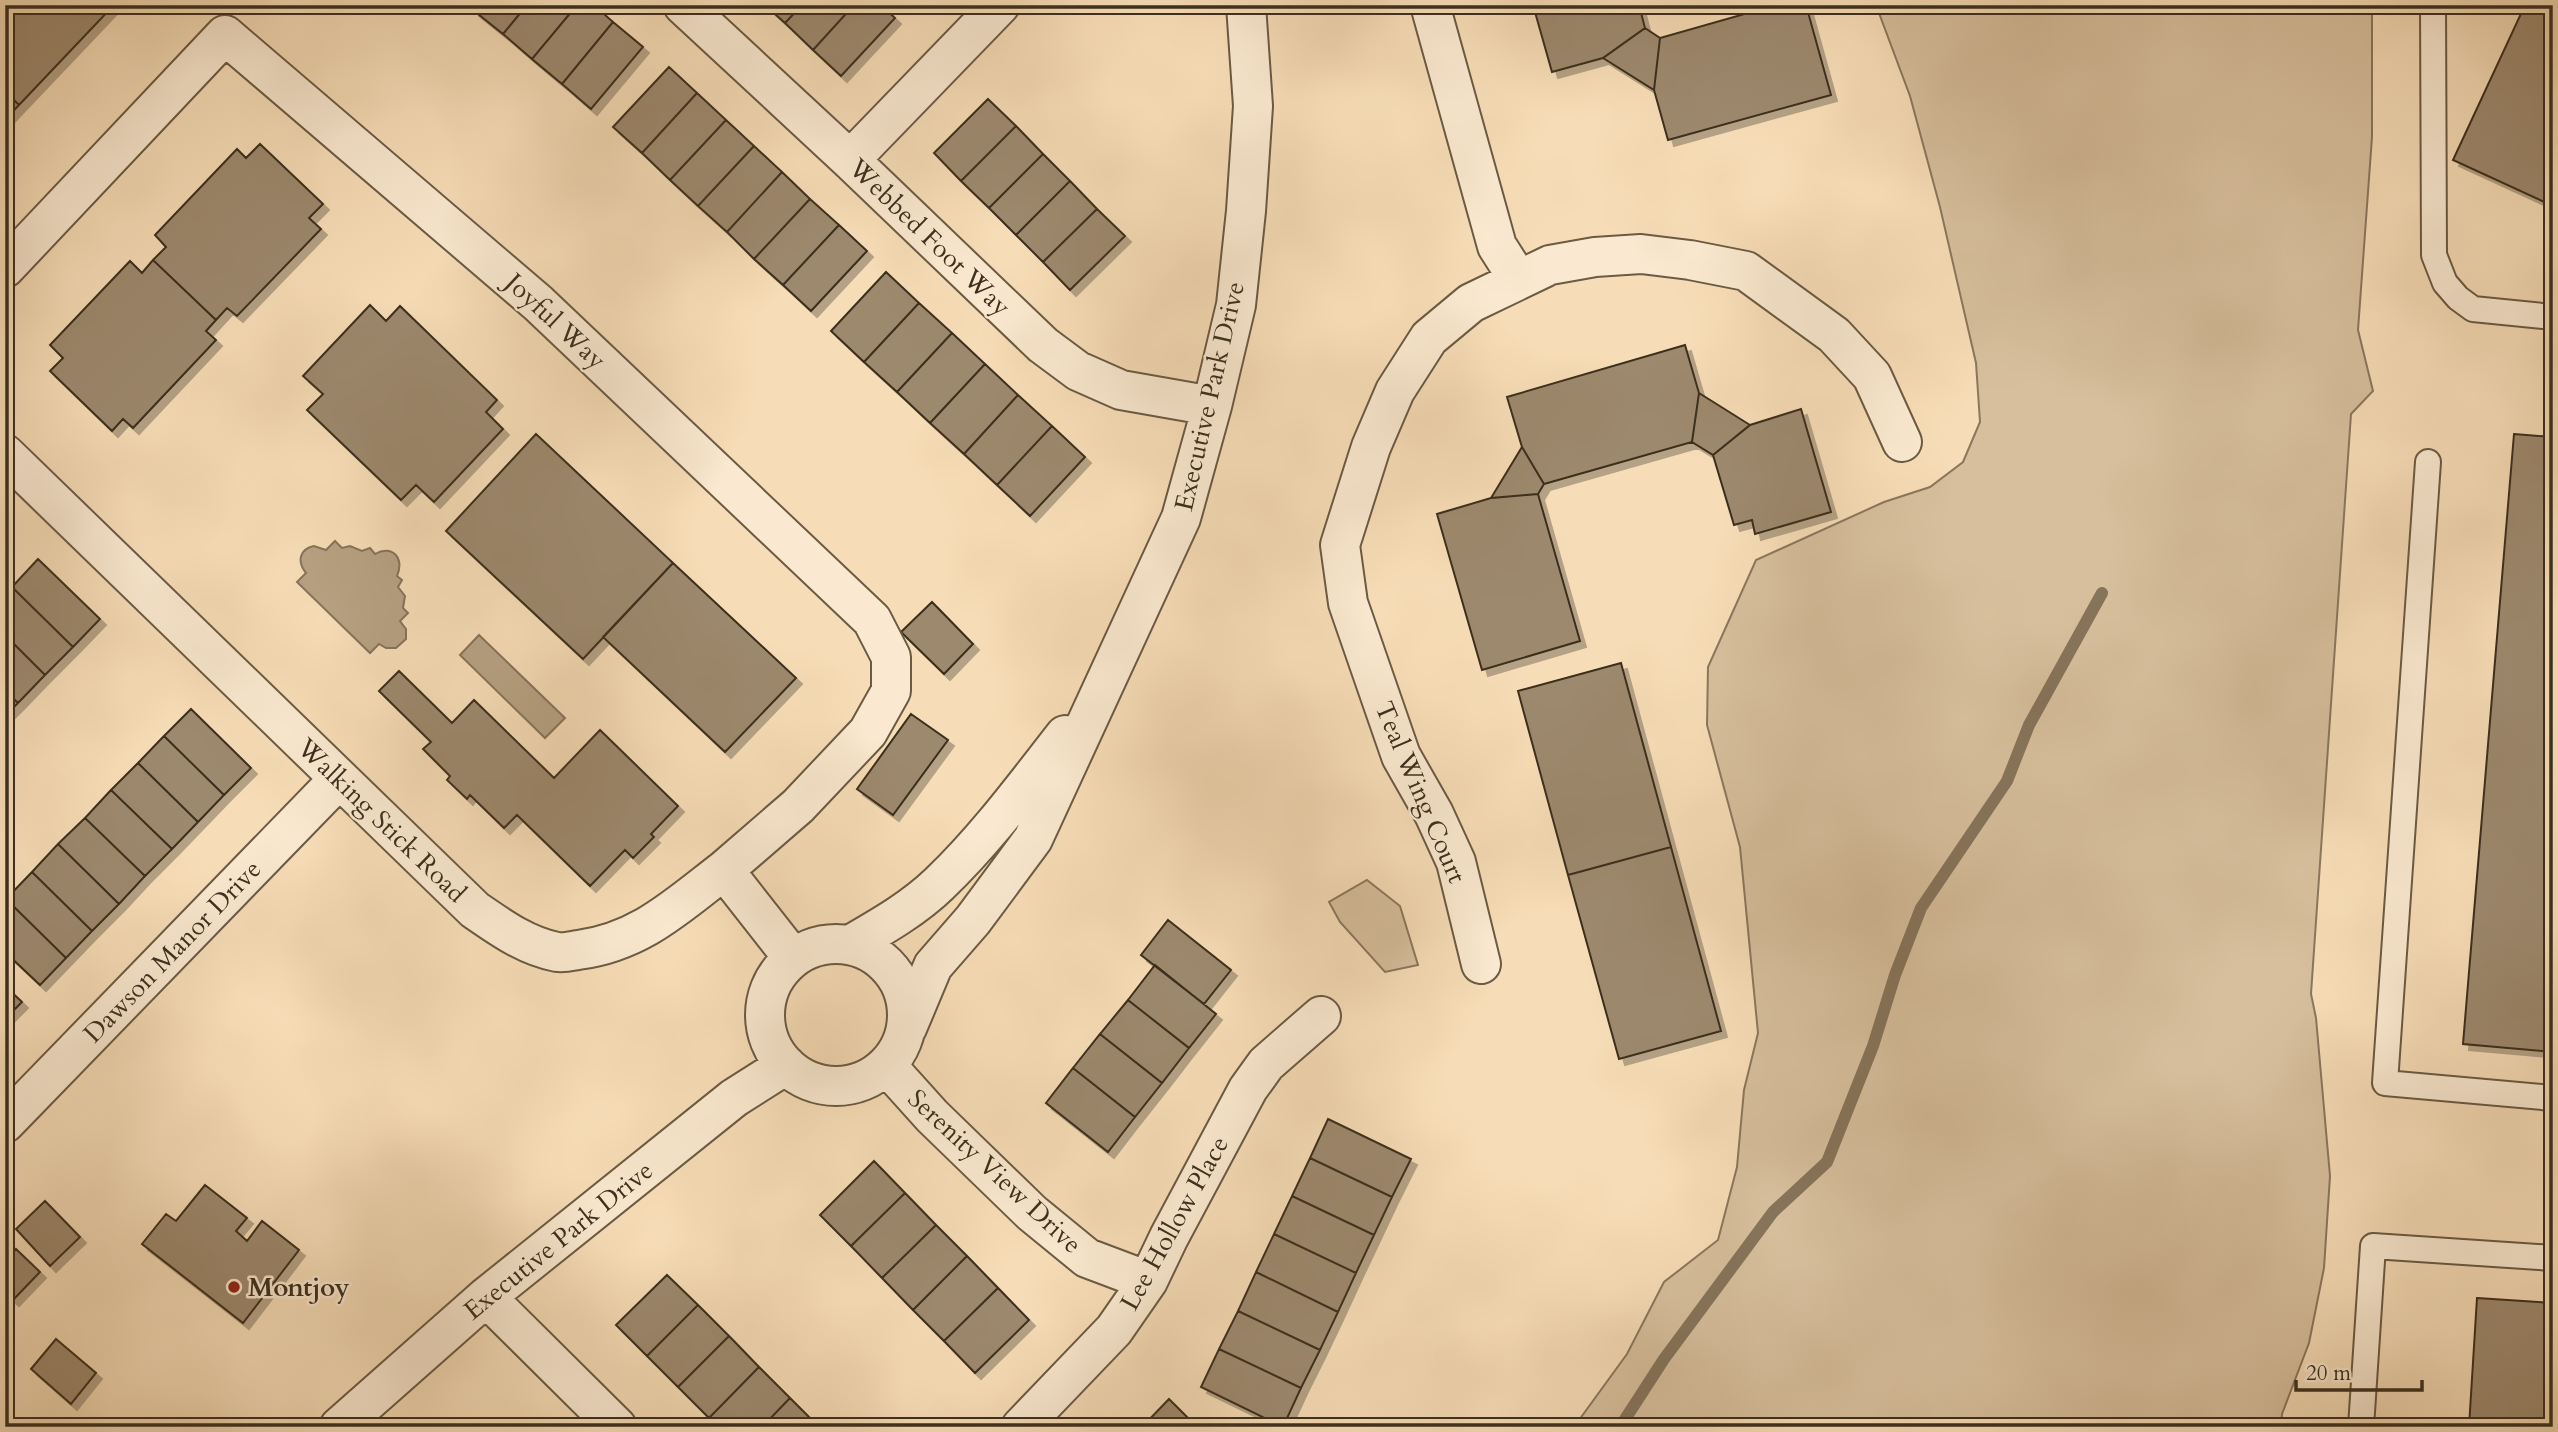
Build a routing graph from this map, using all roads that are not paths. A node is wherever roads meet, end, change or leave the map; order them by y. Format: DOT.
graph roads {
  1 [pos="683,5"];
  2 [pos="1000,5"];
  3 [pos="1246,5"];
  4 [pos="1430,5"];
  5 [pos="2432,5"];
  6 [pos="850,160"];
  7 [pos="5,268"];
  8 [pos="1518,279"];
  9 [pos="2553,317"];
  10 [pos="1212,406"];
  11 [pos="1902,442"];
  12 [pos="5,454"];
  13 [pos="2428,462"];
  14 [pos="1103,687"];
  15 [pos="339,779"];
  16 [pos="724,870"];
  17 [pos="850,945"];
  18 [pos="793,958"];
  19 [pos="1481,964"];
  20 [pos="1321,1016"];
  21 [pos="907,1028"];
  22 [pos="786,1065"];
  23 [pos="887,1066"];
  24 [pos="2553,1098"];
  25 [pos="5,1122"];
  26 [pos="2553,1258"];
  27 [pos="1148,1282"];
  28 [pos="486,1297"];
  29 [pos="339,1427"];
  30 [pos="617,1427"];
  31 [pos="1021,1427"];
  32 [pos="2361,1427"];
  1 -- 6 [label="street, Webbed Foot Way"];
  2 -- 6 [label="street"];
  3 -- 10 [label="street, Executive Park Drive"];
  4 -- 8 [label="street"];
  5 -- 9 [label="lane"];
  6 -- 10 [label="street, Webbed Foot Way"];
  7 -- 16 [label="street, Joyful Way"];
  8 -- 11 [label="street, Teal Wing Court"];
  8 -- 19 [label="street, Teal Wing Court"];
  10 -- 14 [label="street, Executive Park Drive"];
  12 -- 15 [label="street, Walking Stick Road"];
  13 -- 24 [label="lane"];
  14 -- 17 [label="street, Executive Park Drive"];
  14 -- 21 [label="street, Executive Park Drive"];
  15 -- 16 [label="street, Walking Stick Road"];
  15 -- 25 [label="street, Dawson Manor Drive"];
  16 -- 18 [label="street"];
  17 -- 18 [label="street"];
  17 -- 21 [label="street"];
  18 -- 22 [label="street"];
  20 -- 27 [label="street, Lee Hollow Place"];
  21 -- 23 [label="street"];
  22 -- 23 [label="street"];
  22 -- 28 [label="street, Executive Park Drive"];
  23 -- 27 [label="street, Serenity View Drive"];
  26 -- 32 [label="lane"];
  27 -- 31 [label="street, Lee Hollow Place"];
  28 -- 29 [label="street, Executive Park Drive"];
  28 -- 30 [label="street"];
}
